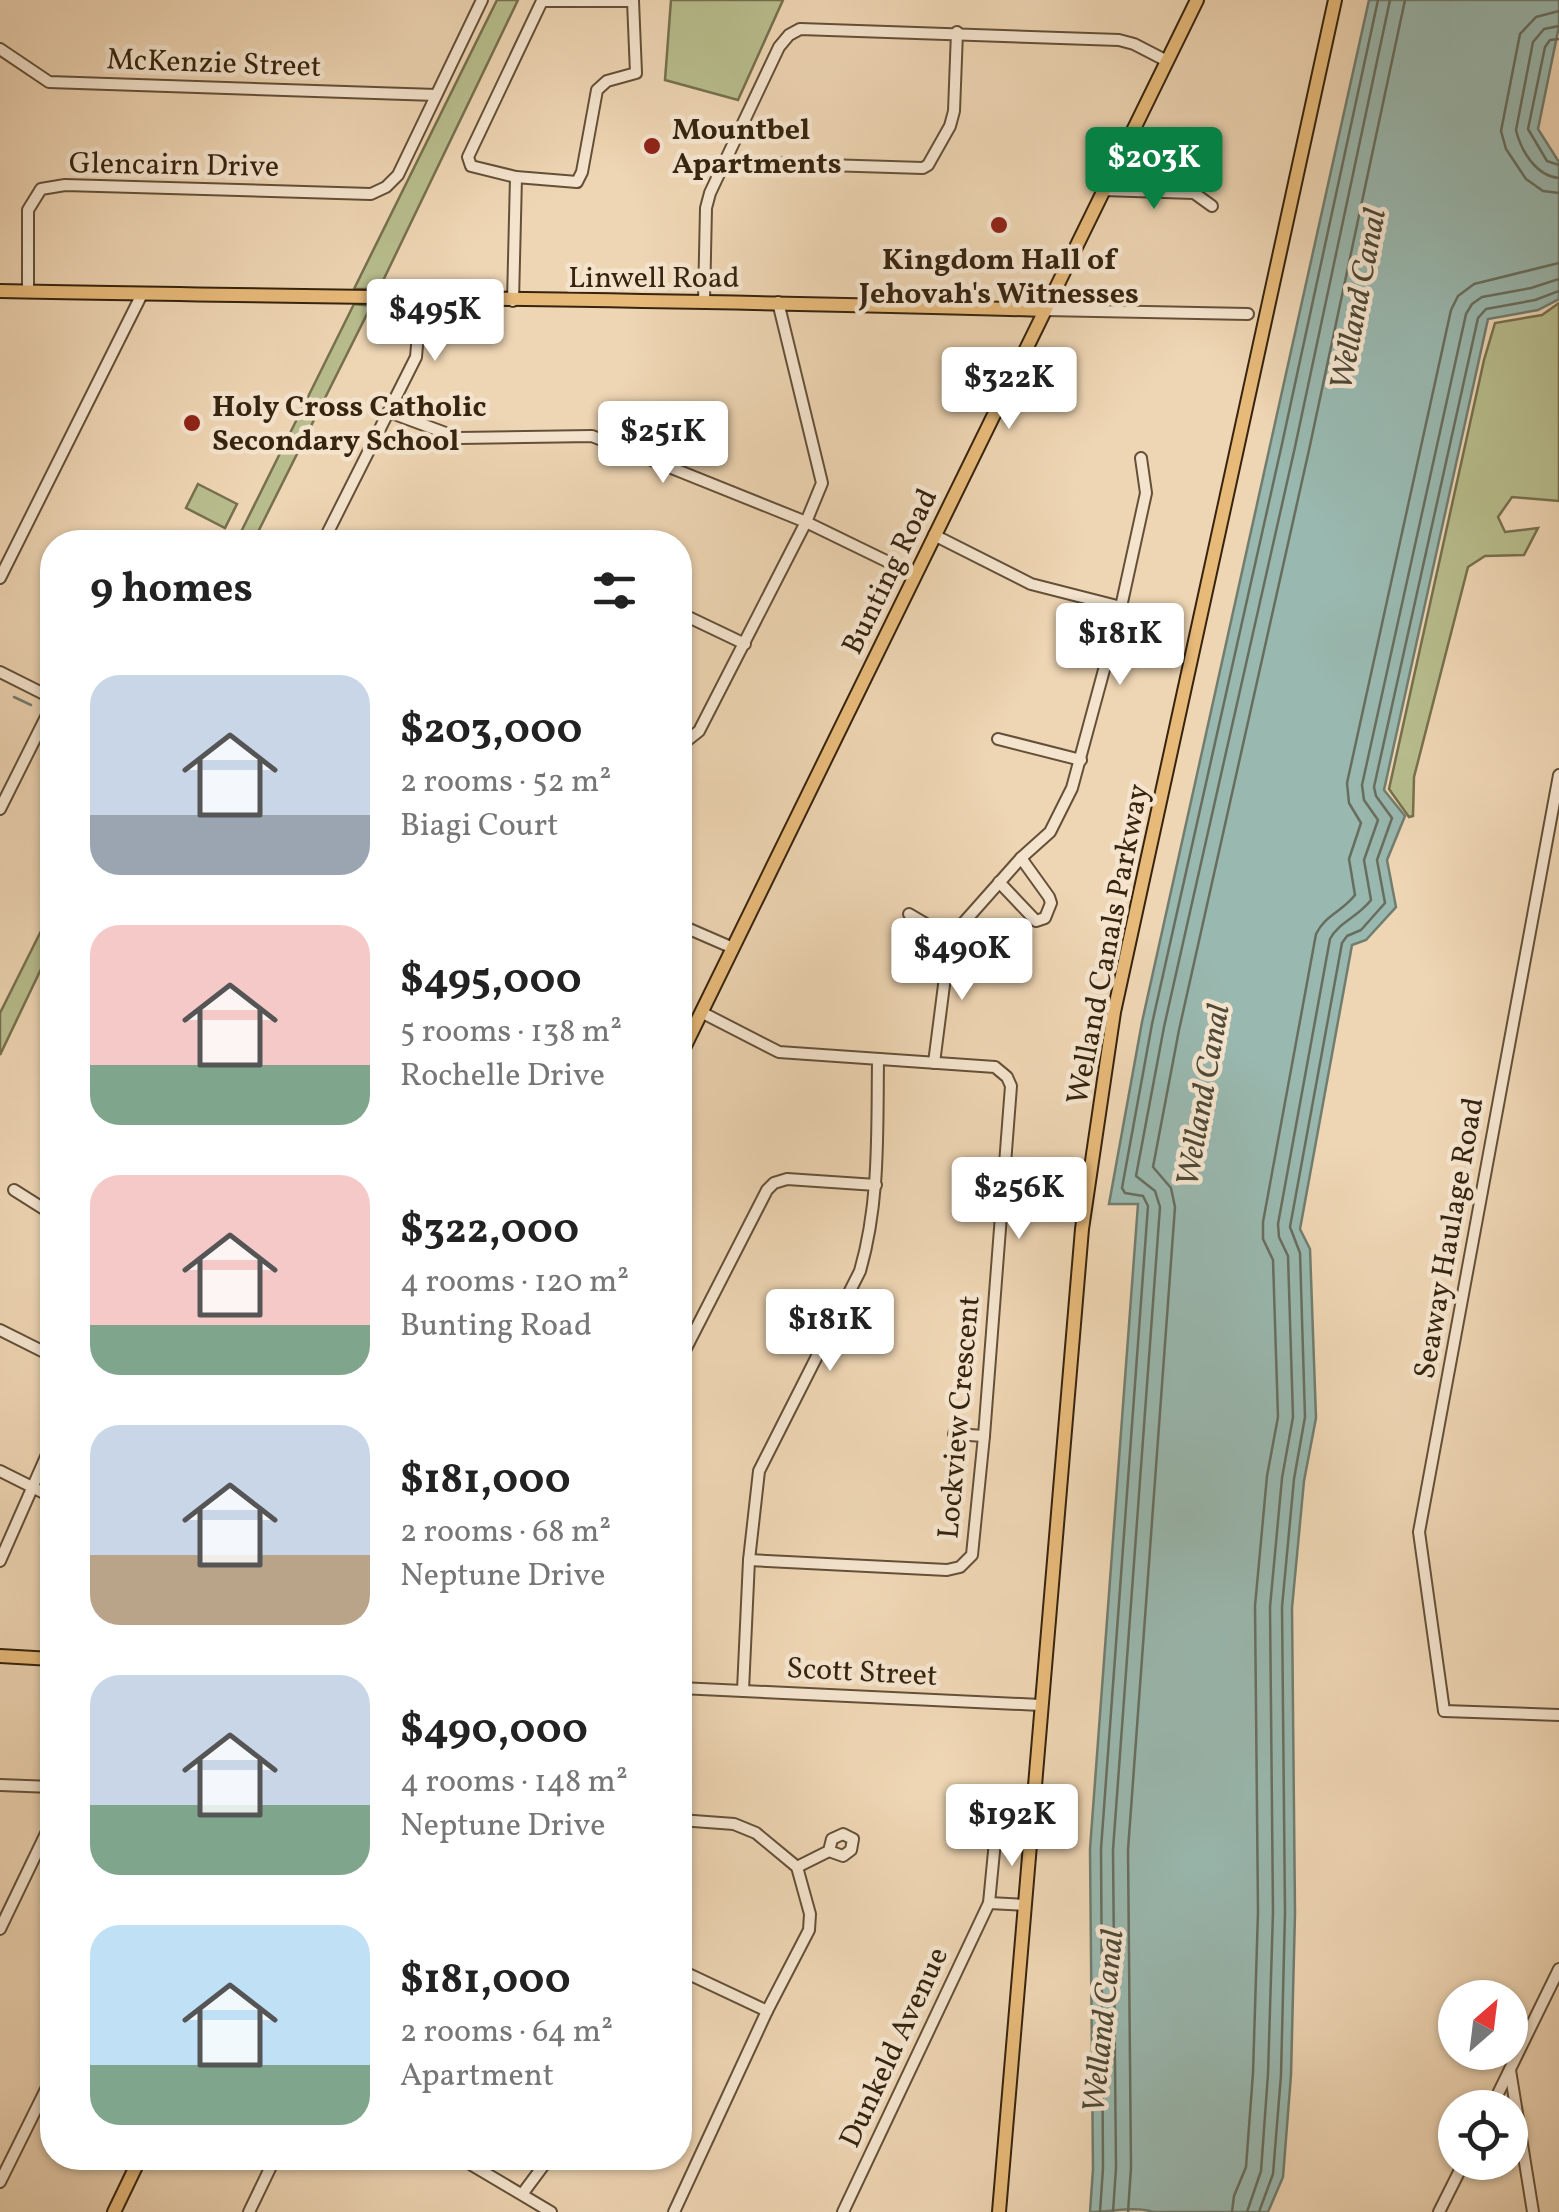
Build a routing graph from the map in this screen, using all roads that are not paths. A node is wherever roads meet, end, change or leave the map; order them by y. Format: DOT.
graph roads {
  1 [pos="482,0"];
  2 [pos="1198,0"];
  3 [pos="1335,0"];
  4 [pos="957,32"];
  5 [pos="0,49"];
  6 [pos="1167,61"];
  7 [pos="436,95"];
  8 [pos="725,162"];
  9 [pos="516,177"];
  10 [pos="1104,190"];
  11 [pos="1212,206"];
  12 [pos="3,291"];
  13 [pos="28,292"];
  14 [pos="141,296"];
  15 [pos="421,299"];
  16 [pos="513,301"];
  17 [pos="704,302"];
  18 [pos="778,302"];
  19 [pos="0,305"];
  20 [pos="1046,310"];
  21 [pos="1248,314"];
  22 [pos="389,412"];
  23 [pos="1141,458"];
  24 [pos="806,522"];
  25 [pos="329,530"];
  26 [pos="934,535"];
  27 [pos="916,575"];
  28 [pos="0,578"];
  29 [pos="1121,606"];
  30 [pos="692,619"];
  31 [pos="745,644"];
  32 [pos="0,672"];
  33 [pos="40,695"];
  34 [pos="40,726"];
  35 [pos="692,737"];
  36 [pos="998,738"];
  37 [pos="1081,760"];
  38 [pos="1559,775"];
  39 [pos="0,808"];
  40 [pos="1021,858"];
  41 [pos="999,882"];
  42 [pos="909,914"];
  43 [pos="692,930"];
  44 [pos="950,938"];
  45 [pos="732,948"];
  46 [pos="702,1012"];
  47 [pos="692,1032"];
  48 [pos="878,1061"];
  49 [pos="934,1063"];
  50 [pos="876,1185"];
  51 [pos="14,1190"];
  52 [pos="40,1206"];
  53 [pos="0,1330"];
  54 [pos="692,1336"];
  55 [pos="40,1350"];
  56 [pos="954,1434"];
  57 [pos="984,1436"];
  58 [pos="40,1468"];
  59 [pos="0,1471"];
  60 [pos="31,1486"];
  61 [pos="40,1491"];
  62 [pos="749,1560"];
  63 [pos="0,1561"];
  64 [pos="0,1656"];
  65 [pos="40,1658"];
  66 [pos="692,1688"];
  67 [pos="743,1690"];
  68 [pos="1040,1706"];
  69 [pos="1559,1715"];
  70 [pos="0,1785"];
  71 [pos="40,1787"];
  72 [pos="692,1821"];
  73 [pos="996,1831"];
  74 [pos="40,1846"];
  75 [pos="830,1851"];
  76 [pos="796,1867"];
  77 [pos="988,1903"];
  78 [pos="1025,1905"];
  79 [pos="0,1929"];
  80 [pos="1559,1969"];
  81 [pos="692,1977"];
  82 [pos="767,2012"];
  83 [pos="1528,2032"];
  84 [pos="1510,2070"];
  85 [pos="40,2101"];
  86 [pos="135,2170"];
  87 [pos="269,2170"];
  88 [pos="482,2170"];
  89 [pos="540,2170"];
  90 [pos="1455,2180"];
  91 [pos="0,2182"];
  92 [pos="523,2193"];
  93 [pos="116,2211"];
  94 [pos="249,2212"];
  95 [pos="551,2212"];
  96 [pos="674,2212"];
  97 [pos="843,2212"];
  98 [pos="1000,2212"];
  99 [pos="1440,2212"];
  100 [pos="1533,2212"];
  1 -- 7 [label="street"];
  2 -- 6 [label="main road, Bunting Road"];
  3 -- 68 [label="main road, Welland Canals Parkway"];
  4 -- 6 [label="street"];
  4 -- 8 [label="street"];
  4 -- 8 [label="street"];
  5 -- 7 [label="street, McKenzie Street"];
  6 -- 10 [label="main road, Bunting Road"];
  7 -- 13 [label="street, Glencairn Drive"];
  8 -- 17 [label="street"];
  9 -- 9 [label="street"];
  9 -- 16 [label="street"];
  10 -- 11 [label="street"];
  10 -- 20 [label="main road, Bunting Road"];
  12 -- 13 [label="main road, Linwell Road"];
  12 -- 19 [label="street"];
  13 -- 14 [label="main road, Linwell Road"];
  14 -- 15 [label="main road, Linwell Road"];
  14 -- 28 [label="street"];
  15 -- 16 [label="main road, Linwell Road"];
  15 -- 22 [label="street"];
  16 -- 17 [label="main road, Linwell Road"];
  17 -- 18 [label="main road, Linwell Road"];
  18 -- 20 [label="main road, Linwell Road"];
  18 -- 24 [label="street"];
  20 -- 21 [label="street, Linwell Road"];
  20 -- 26 [label="main road, Bunting Road"];
  22 -- 24 [label="street"];
  22 -- 25 [label="street"];
  23 -- 29 [label="street"];
  24 -- 27 [label="street"];
  24 -- 31 [label="street"];
  26 -- 27 [label="main road, Bunting Road"];
  26 -- 29 [label="street"];
  27 -- 45 [label="main road, Bunting Road"];
  29 -- 37 [label="street"];
  30 -- 31 [label="street"];
  31 -- 35 [label="street"];
  32 -- 33 [label="street"];
  34 -- 39 [label="street"];
  36 -- 37 [label="street"];
  37 -- 40 [label="street"];
  38 -- 69 [label="street, Seaway Haulage Road"];
  40 -- 41 [label="street"];
  40 -- 41 [label="street"];
  41 -- 44 [label="street"];
  42 -- 44 [label="street"];
  43 -- 45 [label="street"];
  44 -- 49 [label="street"];
  45 -- 46 [label="main road, Bunting Road"];
  46 -- 47 [label="main road, Bunting Road"];
  46 -- 48 [label="street, Lockview Crescent"];
  48 -- 49 [label="street, Lockview Crescent"];
  48 -- 50 [label="street"];
  49 -- 57 [label="street, Lockview Crescent"];
  50 -- 54 [label="street"];
  50 -- 62 [label="street"];
  51 -- 52 [label="street"];
  53 -- 55 [label="street"];
  56 -- 57 [label="street"];
  57 -- 62 [label="street, Lockview Crescent"];
  58 -- 60 [label="street"];
  59 -- 60 [label="street"];
  60 -- 61 [label="street"];
  60 -- 63 [label="street"];
  62 -- 67 [label="street"];
  64 -- 65 [label="main road"];
  66 -- 67 [label="street, Scott Street"];
  67 -- 68 [label="street, Scott Street"];
  68 -- 78 [label="main road, Welland Canals Parkway"];
  70 -- 71 [label="street"];
  72 -- 76 [label="street"];
  73 -- 77 [label="street, Dunkeld Avenue"];
  74 -- 79 [label="street"];
  75 -- 76 [label="street"];
  76 -- 82 [label="street"];
  77 -- 78 [label="street"];
  77 -- 97 [label="street, Dunkeld Avenue"];
  78 -- 98 [label="main road, Welland Canals Parkway"];
  80 -- 83 [label="street"];
  81 -- 82 [label="street"];
  82 -- 96 [label="street"];
  84 -- 100 [label="street"];
  85 -- 91 [label="street"];
  86 -- 93 [label="main road"];
  87 -- 94 [label="street"];
  88 -- 92 [label="street"];
  89 -- 92 [label="street"];
  90 -- 99 [label="street"];
  92 -- 95 [label="street"];
}
